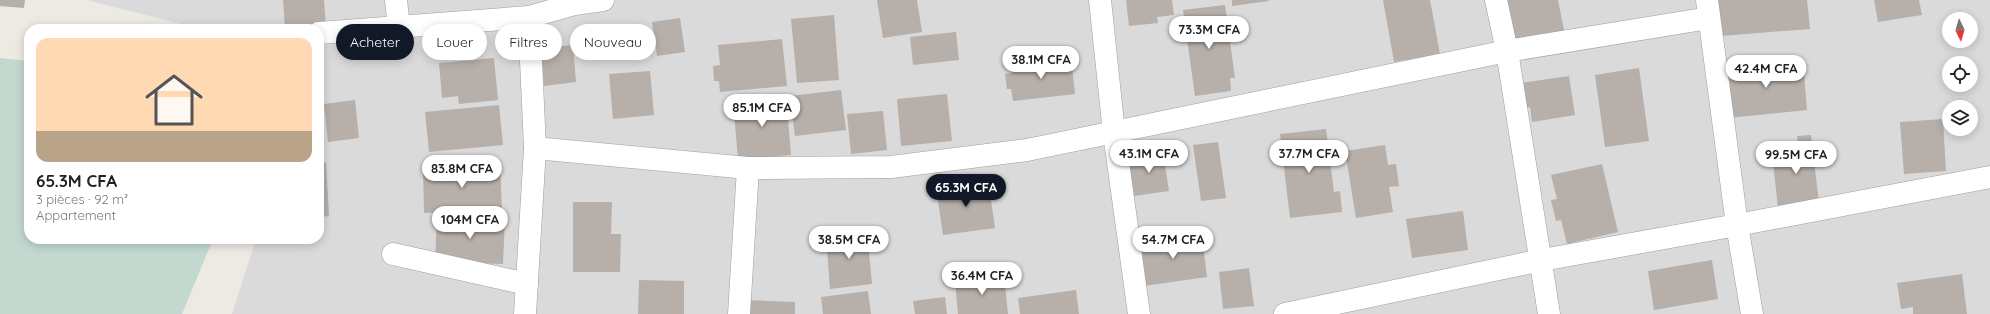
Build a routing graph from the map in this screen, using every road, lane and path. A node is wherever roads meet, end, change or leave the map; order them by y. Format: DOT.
graph roads {
  1 [pos="396,0"];
  2 [pos="603,0"];
  3 [pos="1100,0"];
  4 [pos="1496,0"];
  5 [pos="1708,9"];
  6 [pos="529,17"];
  7 [pos="399,24"];
  8 [pos="414,27"];
  9 [pos="336,32"];
  10 [pos="324,33"];
  11 [pos="1507,52"];
  12 [pos="1114,133"];
  13 [pos="535,148"];
  14 [pos="748,168"];
  15 [pos="1990,176"];
  16 [pos="1737,226"];
  17 [pos="393,254"];
  18 [pos="1542,260"];
  19 [pos="527,284"];
  20 [pos="525,314"];
  21 [pos="739,314"];
  22 [pos="1139,314"];
  23 [pos="1285,314"];
  24 [pos="1549,314"];
  25 [pos="1752,314"];
  1 -- 7 [label="street"];
  2 -- 6 [label="street"];
  3 -- 12 [label="street"];
  4 -- 11 [label="street"];
  5 -- 11 [label="street"];
  5 -- 16 [label="street"];
  6 -- 8 [label="street"];
  6 -- 13 [label="street"];
  9 -- 10 [label="street"];
  11 -- 12 [label="street"];
  11 -- 18 [label="street"];
  12 -- 14 [label="street"];
  12 -- 22 [label="street"];
  13 -- 14 [label="street"];
  13 -- 19 [label="street"];
  14 -- 21 [label="street"];
  15 -- 16 [label="street"];
  16 -- 18 [label="street"];
  16 -- 25 [label="street"];
  17 -- 19 [label="street"];
  18 -- 23 [label="street"];
  18 -- 24 [label="street"];
  19 -- 20 [label="street"];
}
